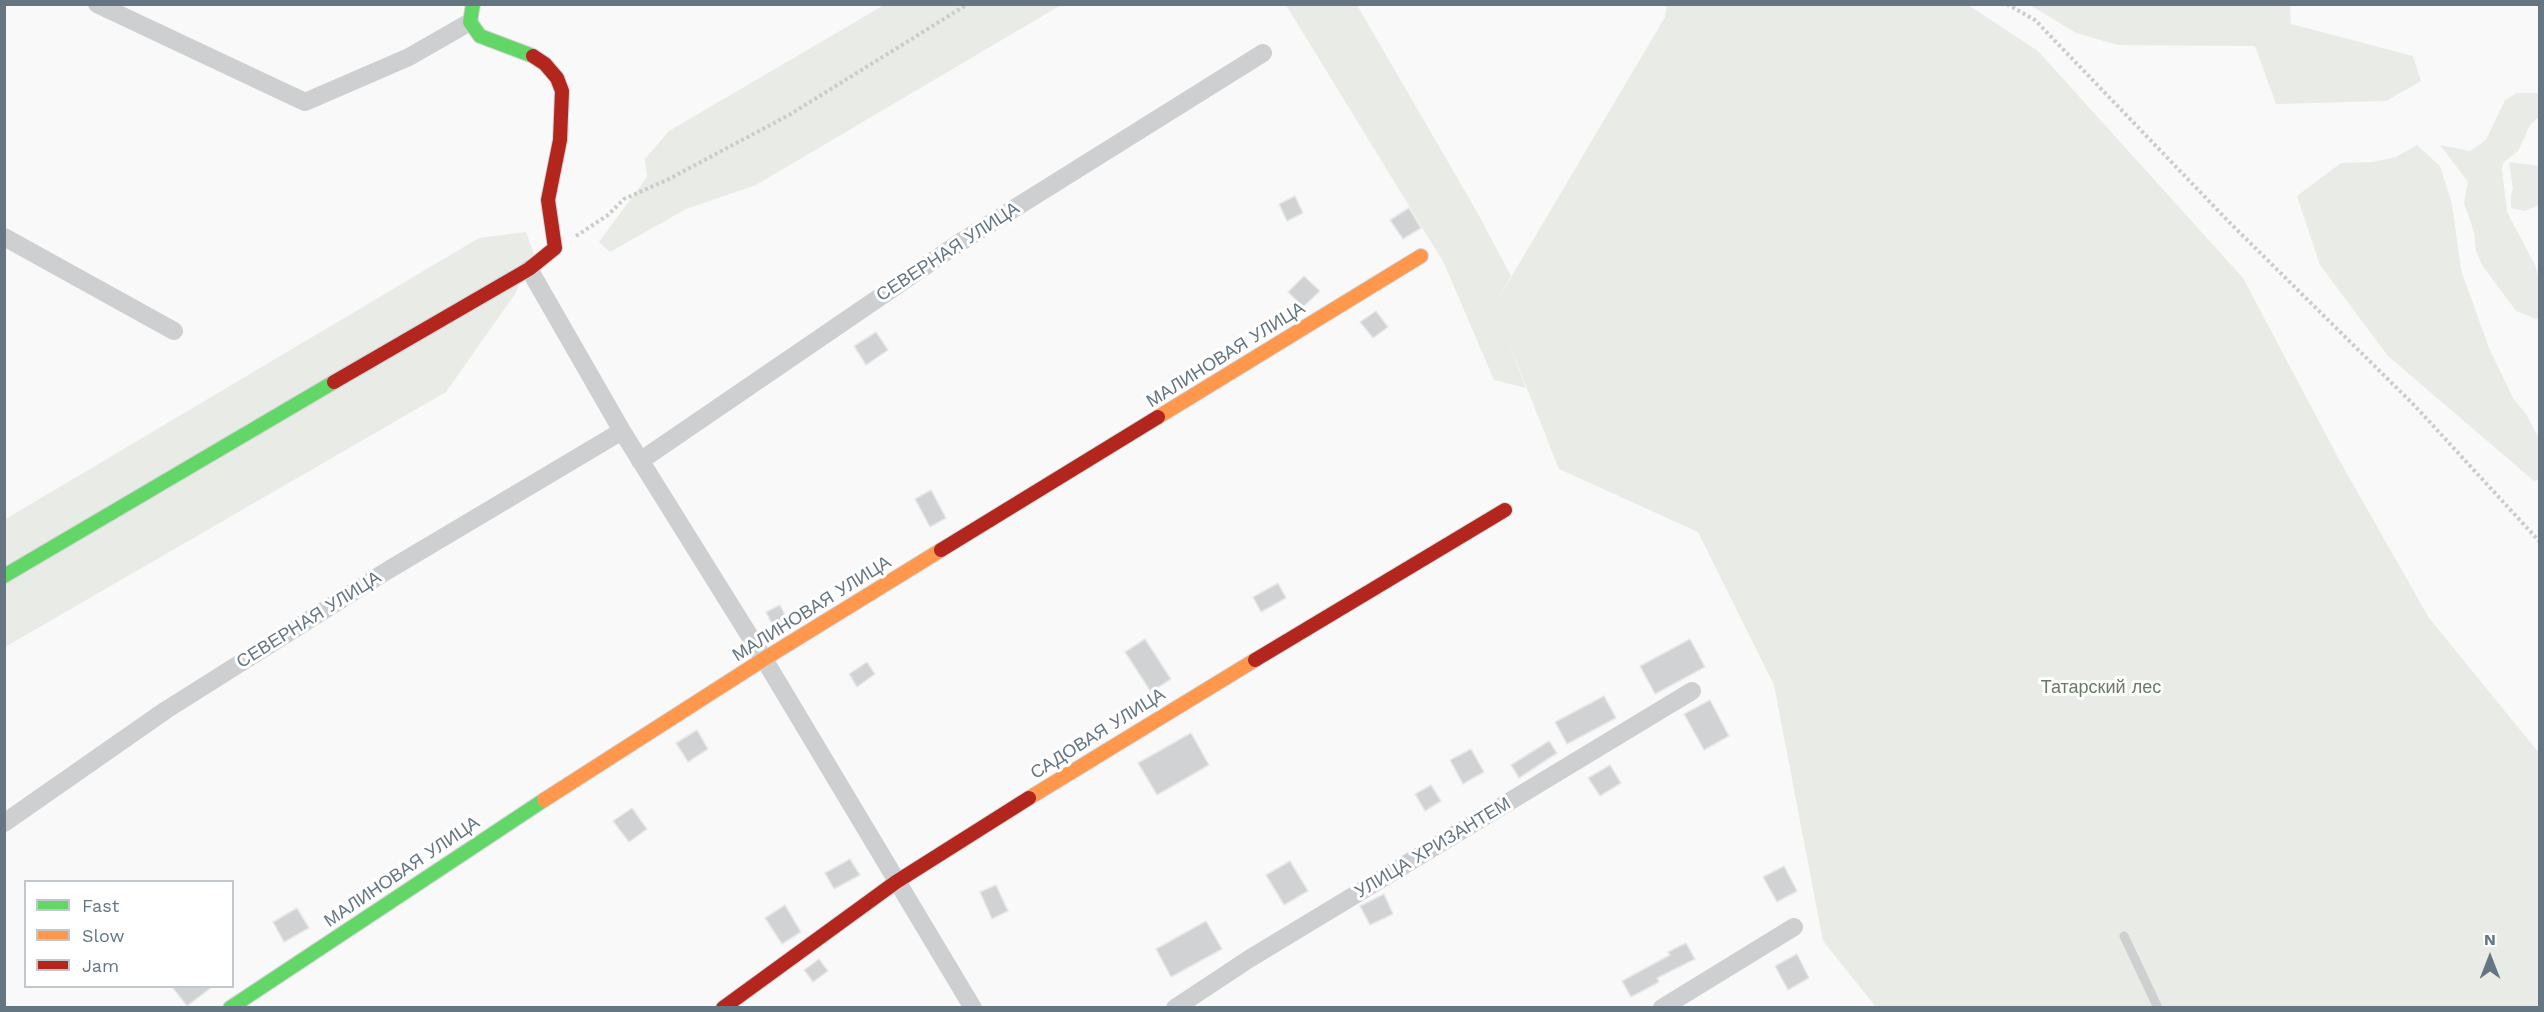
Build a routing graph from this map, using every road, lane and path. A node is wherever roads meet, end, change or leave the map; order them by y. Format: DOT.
graph roads {
  1 [pos="97,4"];
  2 [pos="968,4"];
  3 [pos="2007,4"];
  4 [pos="472,13"];
  5 [pos="1263,53"];
  6 [pos="4,237"];
  7 [pos="555,248"];
  8 [pos="1421,256"];
  9 [pos="529,269"];
  10 [pos="174,331"];
  11 [pos="622,431"];
  12 [pos="640,461"];
  13 [pos="1505,510"];
  14 [pos="2540,542"];
  15 [pos="4,576"];
  16 [pos="764,659"];
  17 [pos="1692,691"];
  18 [pos="4,823"];
  19 [pos="896,882"];
  20 [pos="1794,927"];
  21 [pos="2124,936"];
  22 [pos="230,1008"];
  23 [pos="723,1008"];
  24 [pos="973,1008"];
  25 [pos="1175,1008"];
  26 [pos="1662,1008"];
  27 [pos="2157,1008"];
  1 -- 4 [label="street"];
  2 -- 7 [label="path"];
  3 -- 14 [label="path"];
  4 -- 7 [label="street"];
  5 -- 12 [label="street, СЕВЕРНАЯ УЛИЦА"];
  6 -- 10 [label="street"];
  7 -- 9 [label="street"];
  8 -- 16 [label="street, МАЛИНОВАЯ УЛИЦА"];
  9 -- 11 [label="street"];
  9 -- 15 [label="street"];
  11 -- 12 [label="street"];
  11 -- 18 [label="street, СЕВЕРНАЯ УЛИЦА"];
  12 -- 16 [label="street"];
  13 -- 19 [label="street, САДОВАЯ УЛИЦА"];
  16 -- 19 [label="street"];
  16 -- 22 [label="street, МАЛИНОВАЯ УЛИЦА"];
  17 -- 25 [label="street, УЛИЦА ХРИЗАНТЕМ"];
  19 -- 23 [label="street, САДОВАЯ УЛИЦА"];
  19 -- 24 [label="street"];
  20 -- 26 [label="street"];
  21 -- 27 [label="lane"];
}
